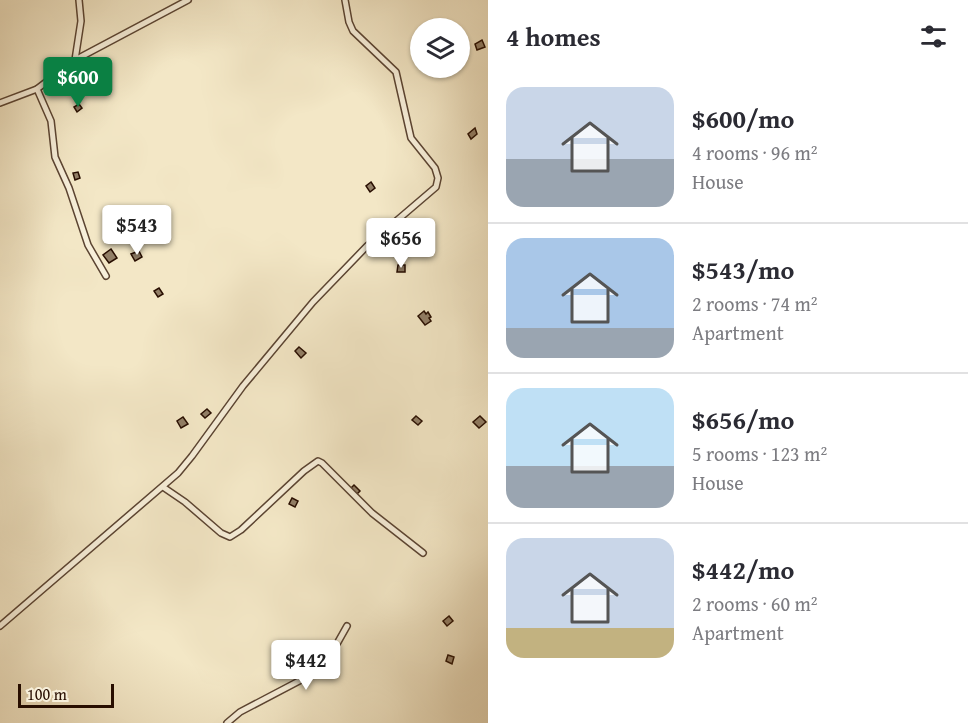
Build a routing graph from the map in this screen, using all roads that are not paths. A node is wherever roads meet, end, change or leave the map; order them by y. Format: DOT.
graph roads {
  1 [pos="79,0"];
  2 [pos="188,0"];
  3 [pos="345,0"];
  4 [pos="75,60"];
  5 [pos="37,88"];
  6 [pos="0,103"];
  7 [pos="106,276"];
  8 [pos="163,487"];
  9 [pos="423,553"];
  10 [pos="0,626"];
  11 [pos="346,626"];
  12 [pos="227,723"];
  1 -- 4 [label="street"];
  2 -- 4 [label="street"];
  3 -- 8 [label="street"];
  4 -- 5 [label="street"];
  5 -- 6 [label="street"];
  5 -- 7 [label="street"];
  8 -- 9 [label="street"];
  8 -- 10 [label="street"];
  11 -- 12 [label="street"];
}
